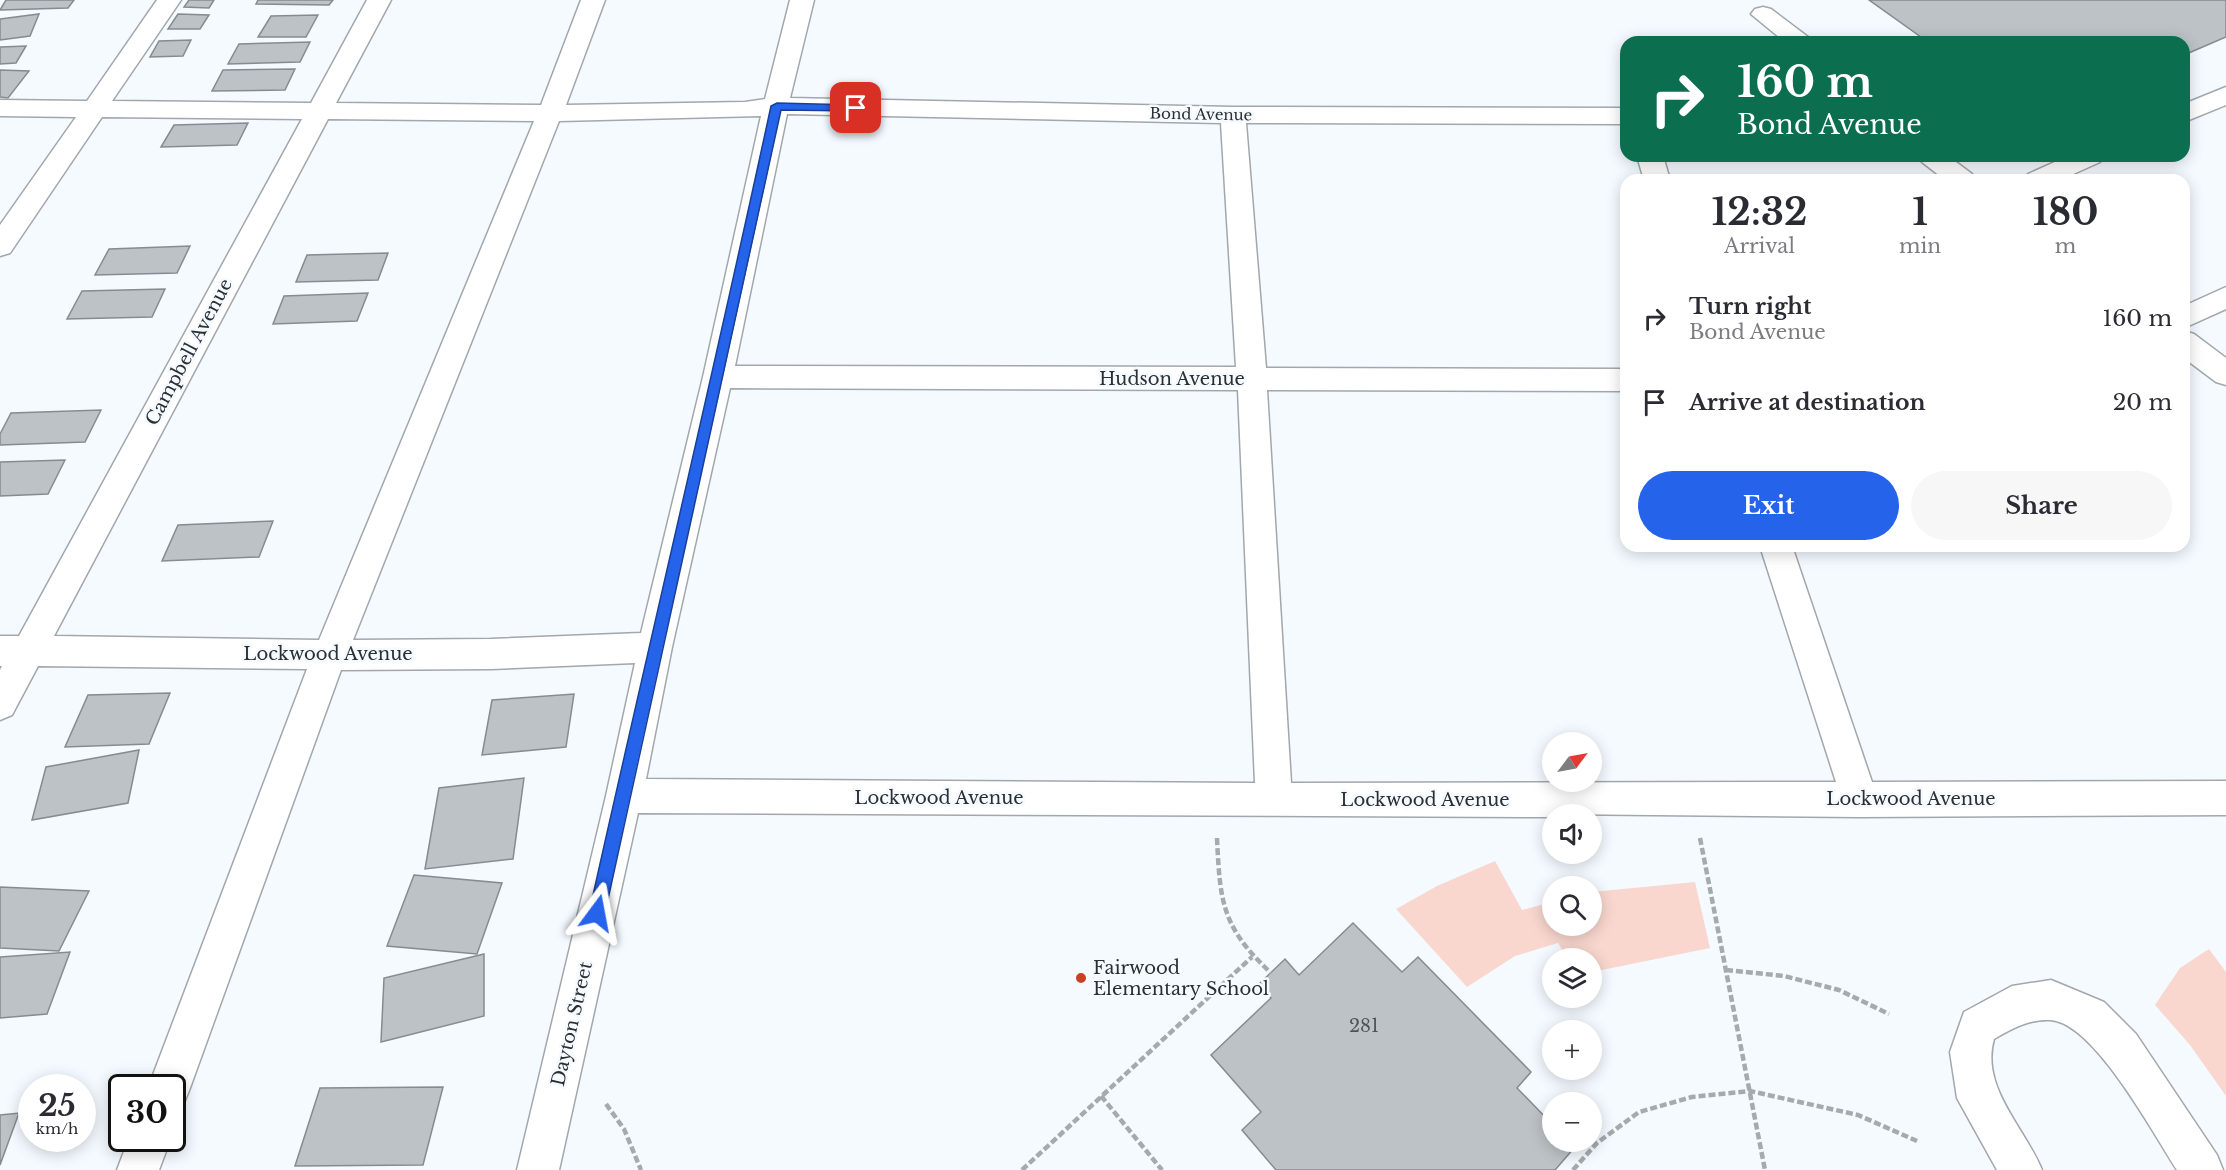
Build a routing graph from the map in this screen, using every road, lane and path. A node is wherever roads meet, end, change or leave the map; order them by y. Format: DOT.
graph roads {
  1 [pos="169,0"];
  2 [pos="379,0"];
  3 [pos="593,0"];
  4 [pos="802,0"];
  5 [pos="1764,14"];
  6 [pos="1792,36"];
  7 [pos="2226,95"];
  8 [pos="777,106"];
  9 [pos="0,108"];
  10 [pos="94,111"];
  11 [pos="2190,111"];
  12 [pos="319,112"];
  13 [pos="550,113"];
  14 [pos="1233,115"];
  15 [pos="1620,116"];
  16 [pos="1939,162"];
  17 [pos="2078,162"];
  18 [pos="1955,174"];
  19 [pos="2050,174"];
  20 [pos="0,246"];
  21 [pos="2226,297"];
  22 [pos="2190,315"];
  23 [pos="2190,347"];
  24 [pos="2226,374"];
  25 [pos="718,377"];
  26 [pos="1252,379"];
  27 [pos="1620,380"];
  28 [pos="1778,552"];
  29 [pos="655,647"];
  30 [pos="14,651"];
  31 [pos="329,656"];
  32 [pos="0,704"];
  33 [pos="624,796"];
  34 [pos="2226,798"];
  35 [pos="1274,800"];
  36 [pos="1860,800"];
  37 [pos="1699,834"];
  38 [pos="1217,835"];
  39 [pos="1252,957"];
  40 [pos="1726,970"];
  41 [pos="1271,973"];
  42 [pos="1889,1014"];
  43 [pos="174,1074"];
  44 [pos="1749,1091"];
  45 [pos="1101,1096"];
  46 [pos="606,1104"];
  47 [pos="1917,1141"];
  48 [pos="145,1152"];
  49 [pos="138,1170"];
  50 [pos="538,1170"];
  51 [pos="641,1170"];
  52 [pos="1022,1170"];
  53 [pos="1162,1170"];
  54 [pos="1573,1170"];
  55 [pos="1765,1170"];
  56 [pos="2021,1170"];
  57 [pos="2202,1170"];
  1 -- 10 [label="street"];
  2 -- 12 [label="street, Campbell Avenue"];
  3 -- 13 [label="street"];
  4 -- 8 [label="street, Dayton Street"];
  5 -- 6 [label="street"];
  7 -- 11 [label="street"];
  8 -- 13 [label="street, Bond Avenue"];
  8 -- 14 [label="street, Bond Avenue"];
  8 -- 25 [label="street, Dayton Street"];
  9 -- 10 [label="street, Bond Avenue"];
  10 -- 12 [label="street, Bond Avenue"];
  10 -- 20 [label="street"];
  12 -- 13 [label="street, Bond Avenue"];
  12 -- 30 [label="street, Campbell Avenue"];
  13 -- 31 [label="street"];
  14 -- 15 [label="street, Bond Avenue"];
  14 -- 26 [label="street"];
  16 -- 18 [label="street"];
  17 -- 19 [label="street"];
  21 -- 22 [label="street"];
  23 -- 24 [label="street"];
  25 -- 26 [label="street, Hudson Avenue"];
  25 -- 29 [label="street, Dayton Street"];
  26 -- 27 [label="street, Hudson Avenue"];
  26 -- 35 [label="street"];
  28 -- 36 [label="street"];
  29 -- 31 [label="street, Lockwood Avenue"];
  29 -- 33 [label="street, Dayton Street"];
  30 -- 31 [label="street, Lockwood Avenue"];
  30 -- 32 [label="street, Campbell Avenue"];
  31 -- 43 [label="street"];
  33 -- 35 [label="street, Lockwood Avenue"];
  33 -- 50 [label="street, Dayton Street"];
  34 -- 36 [label="street, Lockwood Avenue"];
  35 -- 36 [label="street, Lockwood Avenue"];
  37 -- 40 [label="path"];
  38 -- 39 [label="path"];
  39 -- 41 [label="path"];
  39 -- 45 [label="path"];
  40 -- 42 [label="path"];
  40 -- 44 [label="path"];
  44 -- 47 [label="path"];
  44 -- 54 [label="path"];
  44 -- 55 [label="path"];
  45 -- 52 [label="path"];
  45 -- 53 [label="path"];
  46 -- 51 [label="path"];
  48 -- 49 [label="street"];
  56 -- 57 [label="street"];
}
